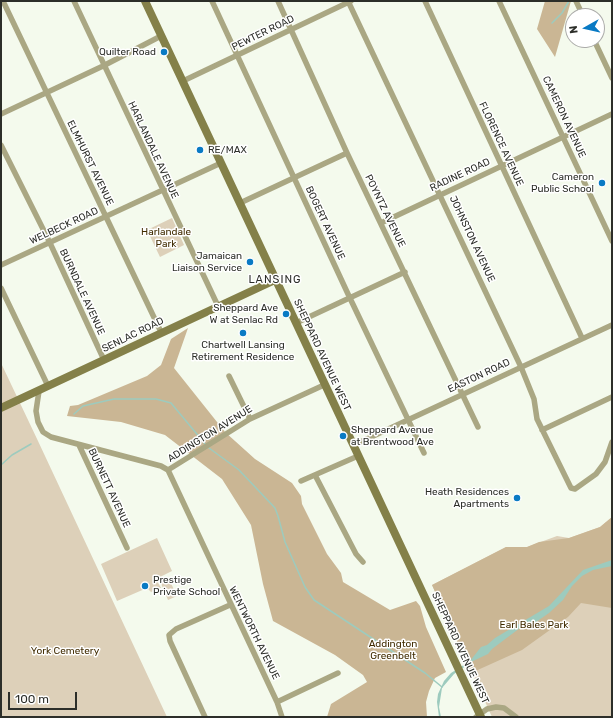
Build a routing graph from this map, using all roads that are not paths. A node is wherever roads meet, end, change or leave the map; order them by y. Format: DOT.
graph roads {
  1 [pos="3,1"];
  2 [pos="74,1"];
  3 [pos="144,1"];
  4 [pos="212,1"];
  5 [pos="278,1"];
  6 [pos="349,1"];
  7 [pos="425,1"];
  8 [pos="499,1"];
  9 [pos="291,29"];
  10 [pos="161,36"];
  11 [pos="598,48"];
  12 [pos="237,55"];
  13 [pos="103,66"];
  14 [pos="612,78"];
  15 [pos="182,80"];
  16 [pos="46,93"];
  17 [pos="1,114"];
  18 [pos="612,114"];
  19 [pos="564,137"];
  20 [pos="1,145"];
  21 [pos="347,153"];
  22 [pos="221,163"];
  23 [pos="501,166"];
  24 [pos="294,177"];
  25 [pos="162,189"];
  26 [pos="441,194"];
  27 [pos="240,203"];
  28 [pos="106,217"];
  29 [pos="381,223"];
  30 [pos="612,241"];
  31 [pos="50,243"];
  32 [pos="1,265"];
  33 [pos="405,272"];
  34 [pos="275,280"];
  35 [pos="1,288"];
  36 [pos="350,298"];
  37 [pos="218,306"];
  38 [pos="296,323"];
  39 [pos="612,325"];
  40 [pos="161,332"];
  41 [pos="582,338"];
  42 [pos="104,360"];
  43 [pos="521,366"];
  44 [pos="229,376"];
  45 [pos="324,385"];
  46 [pos="48,386"];
  47 [pos="39,391"];
  48 [pos="462,394"];
  49 [pos="612,397"];
  50 [pos="1,408"];
  51 [pos="250,419"];
  52 [pos="410,420"];
  53 [pos="478,427"];
  54 [pos="542,430"];
  55 [pos="612,442"];
  56 [pos="79,445"];
  57 [pos="354,445"];
  58 [pos="424,453"];
  59 [pos="358,456"];
  60 [pos="168,470"];
  61 [pos="315,475"];
  62 [pos="301,481"];
  63 [pos="127,548"];
  64 [pos="363,562"];
  65 [pos="230,606"];
  66 [pos="338,673"];
  67 [pos="276,702"];
  68 [pos="205,717"];
  69 [pos="282,717"];
  70 [pos="476,717"];
  71 [pos="481,717"];
  72 [pos="516,717"];
  1 -- 16 [label="street, ELMHURST AVENUE"];
  2 -- 13 [label="street, HARLANDALE AVENUE"];
  3 -- 10 [label="main road, SHEPPARD AVENUE WEST"];
  4 -- 12 [label="street, BOGERT AVENUE"];
  5 -- 9 [label="street, POYNTZ AVENUE"];
  6 -- 9 [label="street, PEWTER ROAD"];
  6 -- 26 [label="street, JOHNSTON AVENUE"];
  7 -- 23 [label="street, FLORENCE AVENUE"];
  8 -- 19 [label="street, CAMERON AVENUE"];
  9 -- 12 [label="street, PEWTER ROAD"];
  9 -- 21 [label="street, POYNTZ AVENUE"];
  10 -- 13 [label="street"];
  10 -- 15 [label="main road, SHEPPARD AVENUE WEST"];
  11 -- 14 [label="street"];
  12 -- 15 [label="street, PEWTER ROAD"];
  12 -- 24 [label="street, BOGERT AVENUE"];
  13 -- 16 [label="street"];
  13 -- 25 [label="street, HARLANDALE AVENUE"];
  15 -- 22 [label="main road, SHEPPARD AVENUE WEST"];
  16 -- 17 [label="street"];
  16 -- 28 [label="street, ELMHURST AVENUE"];
  18 -- 19 [label="street, RADINE ROAD"];
  19 -- 23 [label="street, RADINE ROAD"];
  19 -- 30 [label="street, CAMERON AVENUE"];
  20 -- 31 [label="street, BURNDALE AVENUE"];
  21 -- 24 [label="street"];
  21 -- 29 [label="street, POYNTZ AVENUE"];
  22 -- 25 [label="street, WELBECK ROAD"];
  22 -- 27 [label="main road, SHEPPARD AVENUE WEST"];
  23 -- 26 [label="street, RADINE ROAD"];
  23 -- 41 [label="street, FLORENCE AVENUE"];
  24 -- 27 [label="street"];
  24 -- 36 [label="street, BOGERT AVENUE"];
  25 -- 28 [label="street, WELBECK ROAD"];
  25 -- 37 [label="street, HARLANDALE AVENUE"];
  26 -- 29 [label="street, RADINE ROAD"];
  26 -- 43 [label="street, JOHNSTON AVENUE"];
  27 -- 34 [label="main road, SHEPPARD AVENUE WEST"];
  28 -- 31 [label="street, WELBECK ROAD"];
  28 -- 40 [label="street, ELMHURST AVENUE"];
  29 -- 33 [label="street, POYNTZ AVENUE"];
  31 -- 32 [label="street, WELBECK ROAD"];
  31 -- 42 [label="street, BURNDALE AVENUE"];
  33 -- 36 [label="street"];
  33 -- 48 [label="street, POYNTZ AVENUE"];
  34 -- 37 [label="main road, SENLAC ROAD"];
  34 -- 38 [label="main road, SHEPPARD AVENUE WEST"];
  35 -- 46 [label="street"];
  36 -- 38 [label="street"];
  36 -- 52 [label="street, BOGERT AVENUE"];
  37 -- 40 [label="main road, SENLAC ROAD"];
  38 -- 45 [label="main road, SHEPPARD AVENUE WEST"];
  39 -- 41 [label="street, EASTON ROAD"];
  40 -- 42 [label="main road, SENLAC ROAD"];
  41 -- 43 [label="street, EASTON ROAD"];
  42 -- 46 [label="main road, SENLAC ROAD"];
  43 -- 48 [label="street, EASTON ROAD"];
  43 -- 54 [label="street, JOHNSTON AVENUE"];
  44 -- 51 [label="street"];
  45 -- 51 [label="street, ADDINGTON AVENUE"];
  45 -- 57 [label="main road, SHEPPARD AVENUE WEST"];
  46 -- 47 [label="main road, SENLAC ROAD"];
  47 -- 50 [label="main road, SENLAC ROAD"];
  47 -- 56 [label="street, BURNETT AVENUE"];
  48 -- 52 [label="street, EASTON ROAD"];
  48 -- 53 [label="street, POYNTZ AVENUE"];
  49 -- 54 [label="street"];
  51 -- 60 [label="street, ADDINGTON AVENUE"];
  52 -- 57 [label="street, EASTON ROAD"];
  52 -- 58 [label="street, BOGERT AVENUE"];
  54 -- 55 [label="street, JOHNSTON AVENUE"];
  56 -- 60 [label="street, ADDINGTON AVENUE"];
  56 -- 63 [label="street, BURNETT AVENUE"];
  57 -- 59 [label="main road, SHEPPARD AVENUE WEST"];
  59 -- 61 [label="street"];
  59 -- 71 [label="main road, SHEPPARD AVENUE WEST"];
  60 -- 65 [label="street, WENTWORTH AVENUE"];
  61 -- 62 [label="street"];
  61 -- 64 [label="street"];
  65 -- 67 [label="street, WENTWORTH AVENUE"];
  65 -- 68 [label="street"];
  66 -- 67 [label="street"];
  67 -- 69 [label="street, WENTWORTH AVENUE"];
  70 -- 72 [label="street"];
}
